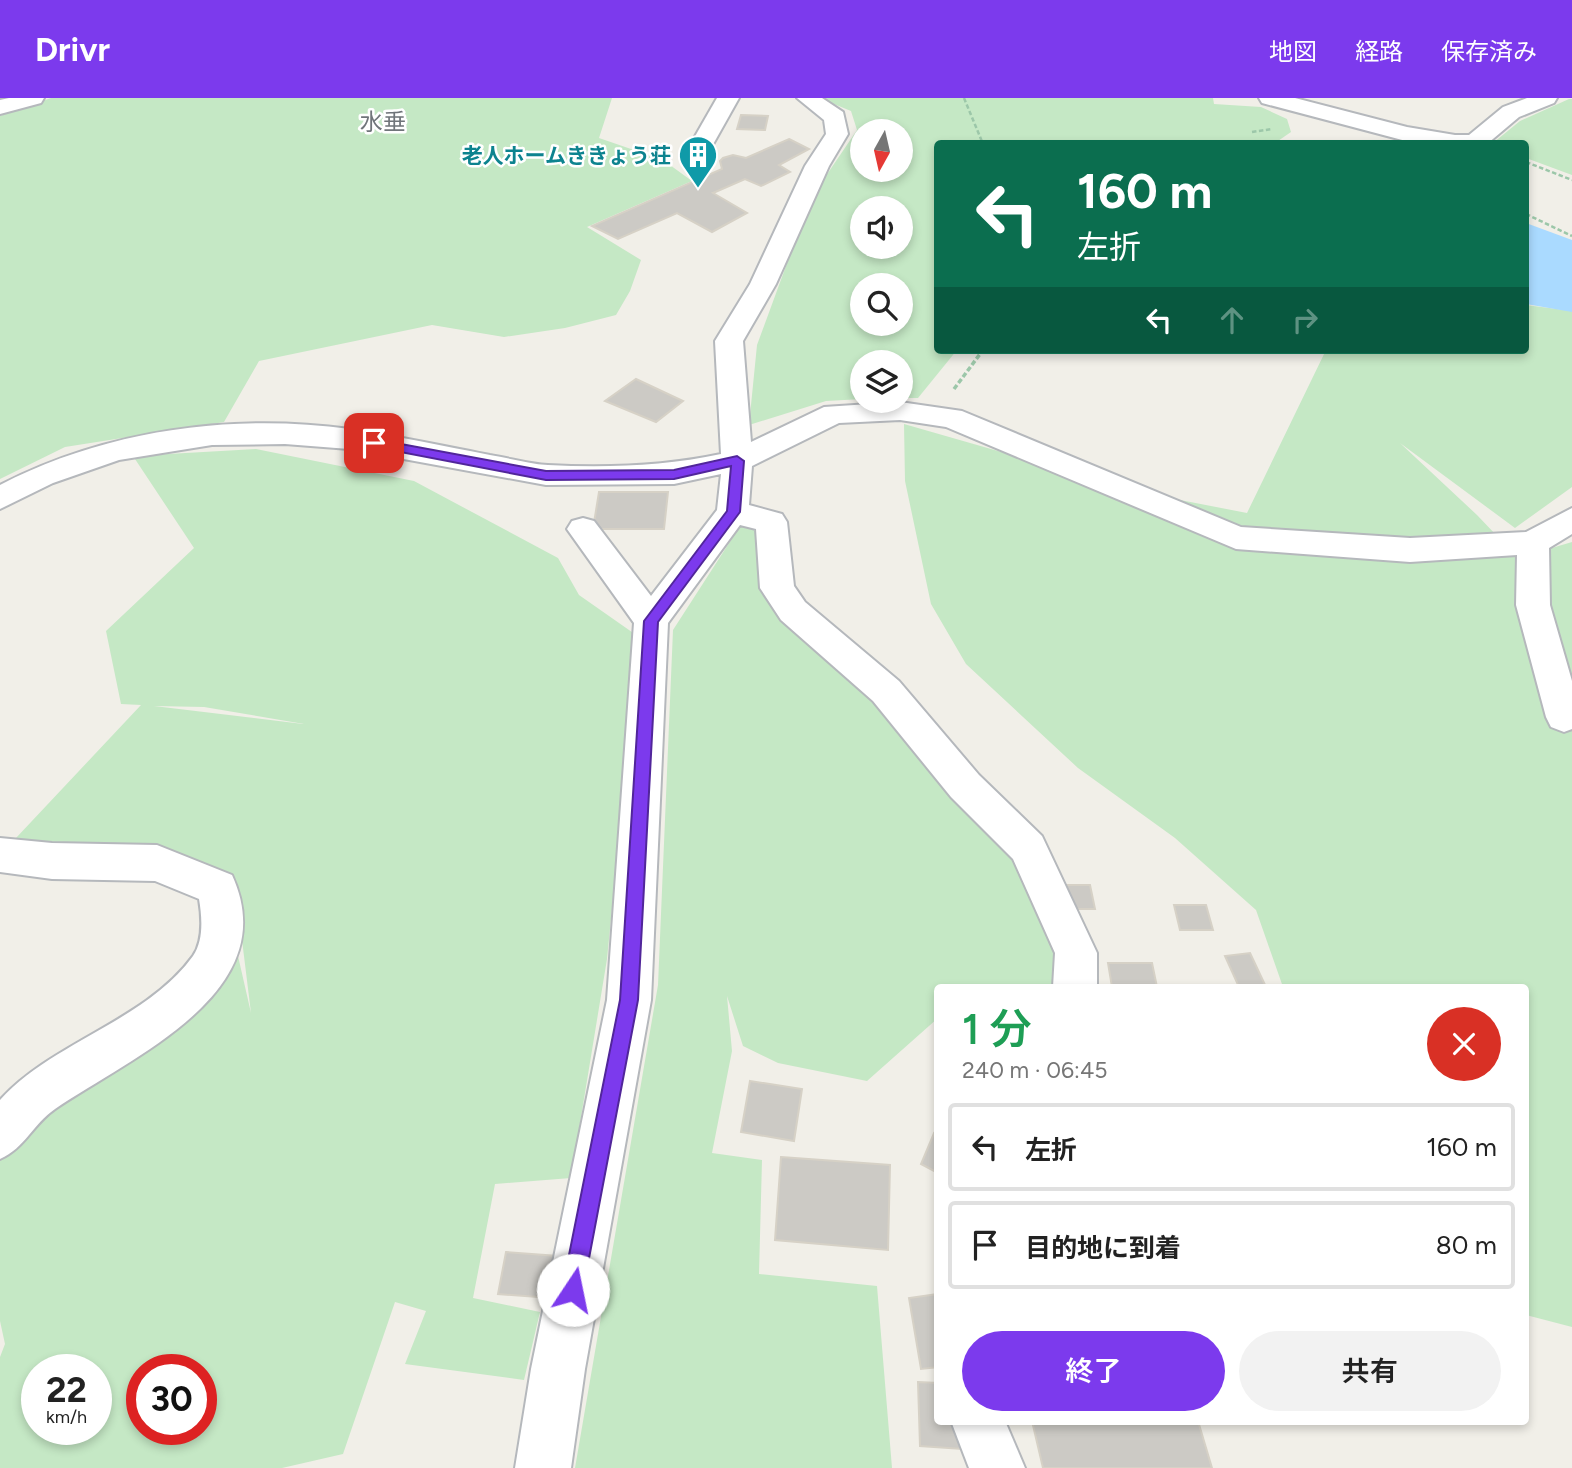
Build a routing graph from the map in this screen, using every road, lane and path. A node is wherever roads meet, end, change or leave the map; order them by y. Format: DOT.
graph roads {
  1 [pos="33,98"];
  2 [pos="729,98"];
  3 [pos="808,98"];
  4 [pos="1270,98"];
  5 [pos="1546,98"];
  6 [pos="964,99"];
  7 [pos="0,107"];
  8 [pos="981,140"];
  9 [pos="1443,140"];
  10 [pos="1477,140"];
  11 [pos="694,159"];
  12 [pos="1529,163"];
  13 [pos="1572,180"];
  14 [pos="1529,215"];
  15 [pos="1572,236"];
  16 [pos="737,461"];
  17 [pos="0,498"];
  18 [pos="733,512"];
  19 [pos="1572,519"];
  20 [pos="583,529"];
  21 [pos="1533,543"];
  22 [pos="651,621"];
  23 [pos="1564,717"];
  24 [pos="0,855"];
  25 [pos="1074,984"];
  26 [pos="0,1135"];
  27 [pos="980,1425"];
  28 [pos="543,1468"];
  29 [pos="997,1468"];
  1 -- 7 [label="street"];
  2 -- 11 [label="street"];
  3 -- 16 [label="street"];
  4 -- 9 [label="street"];
  5 -- 10 [label="street"];
  6 -- 8 [label="path"];
  12 -- 13 [label="path"];
  14 -- 15 [label="path"];
  16 -- 17 [label="street"];
  16 -- 18 [label="street"];
  16 -- 21 [label="street"];
  18 -- 22 [label="street"];
  18 -- 25 [label="street"];
  19 -- 21 [label="street"];
  20 -- 22 [label="street"];
  21 -- 23 [label="street"];
  22 -- 28 [label="street"];
  24 -- 26 [label="street"];
  27 -- 29 [label="street"];
}
